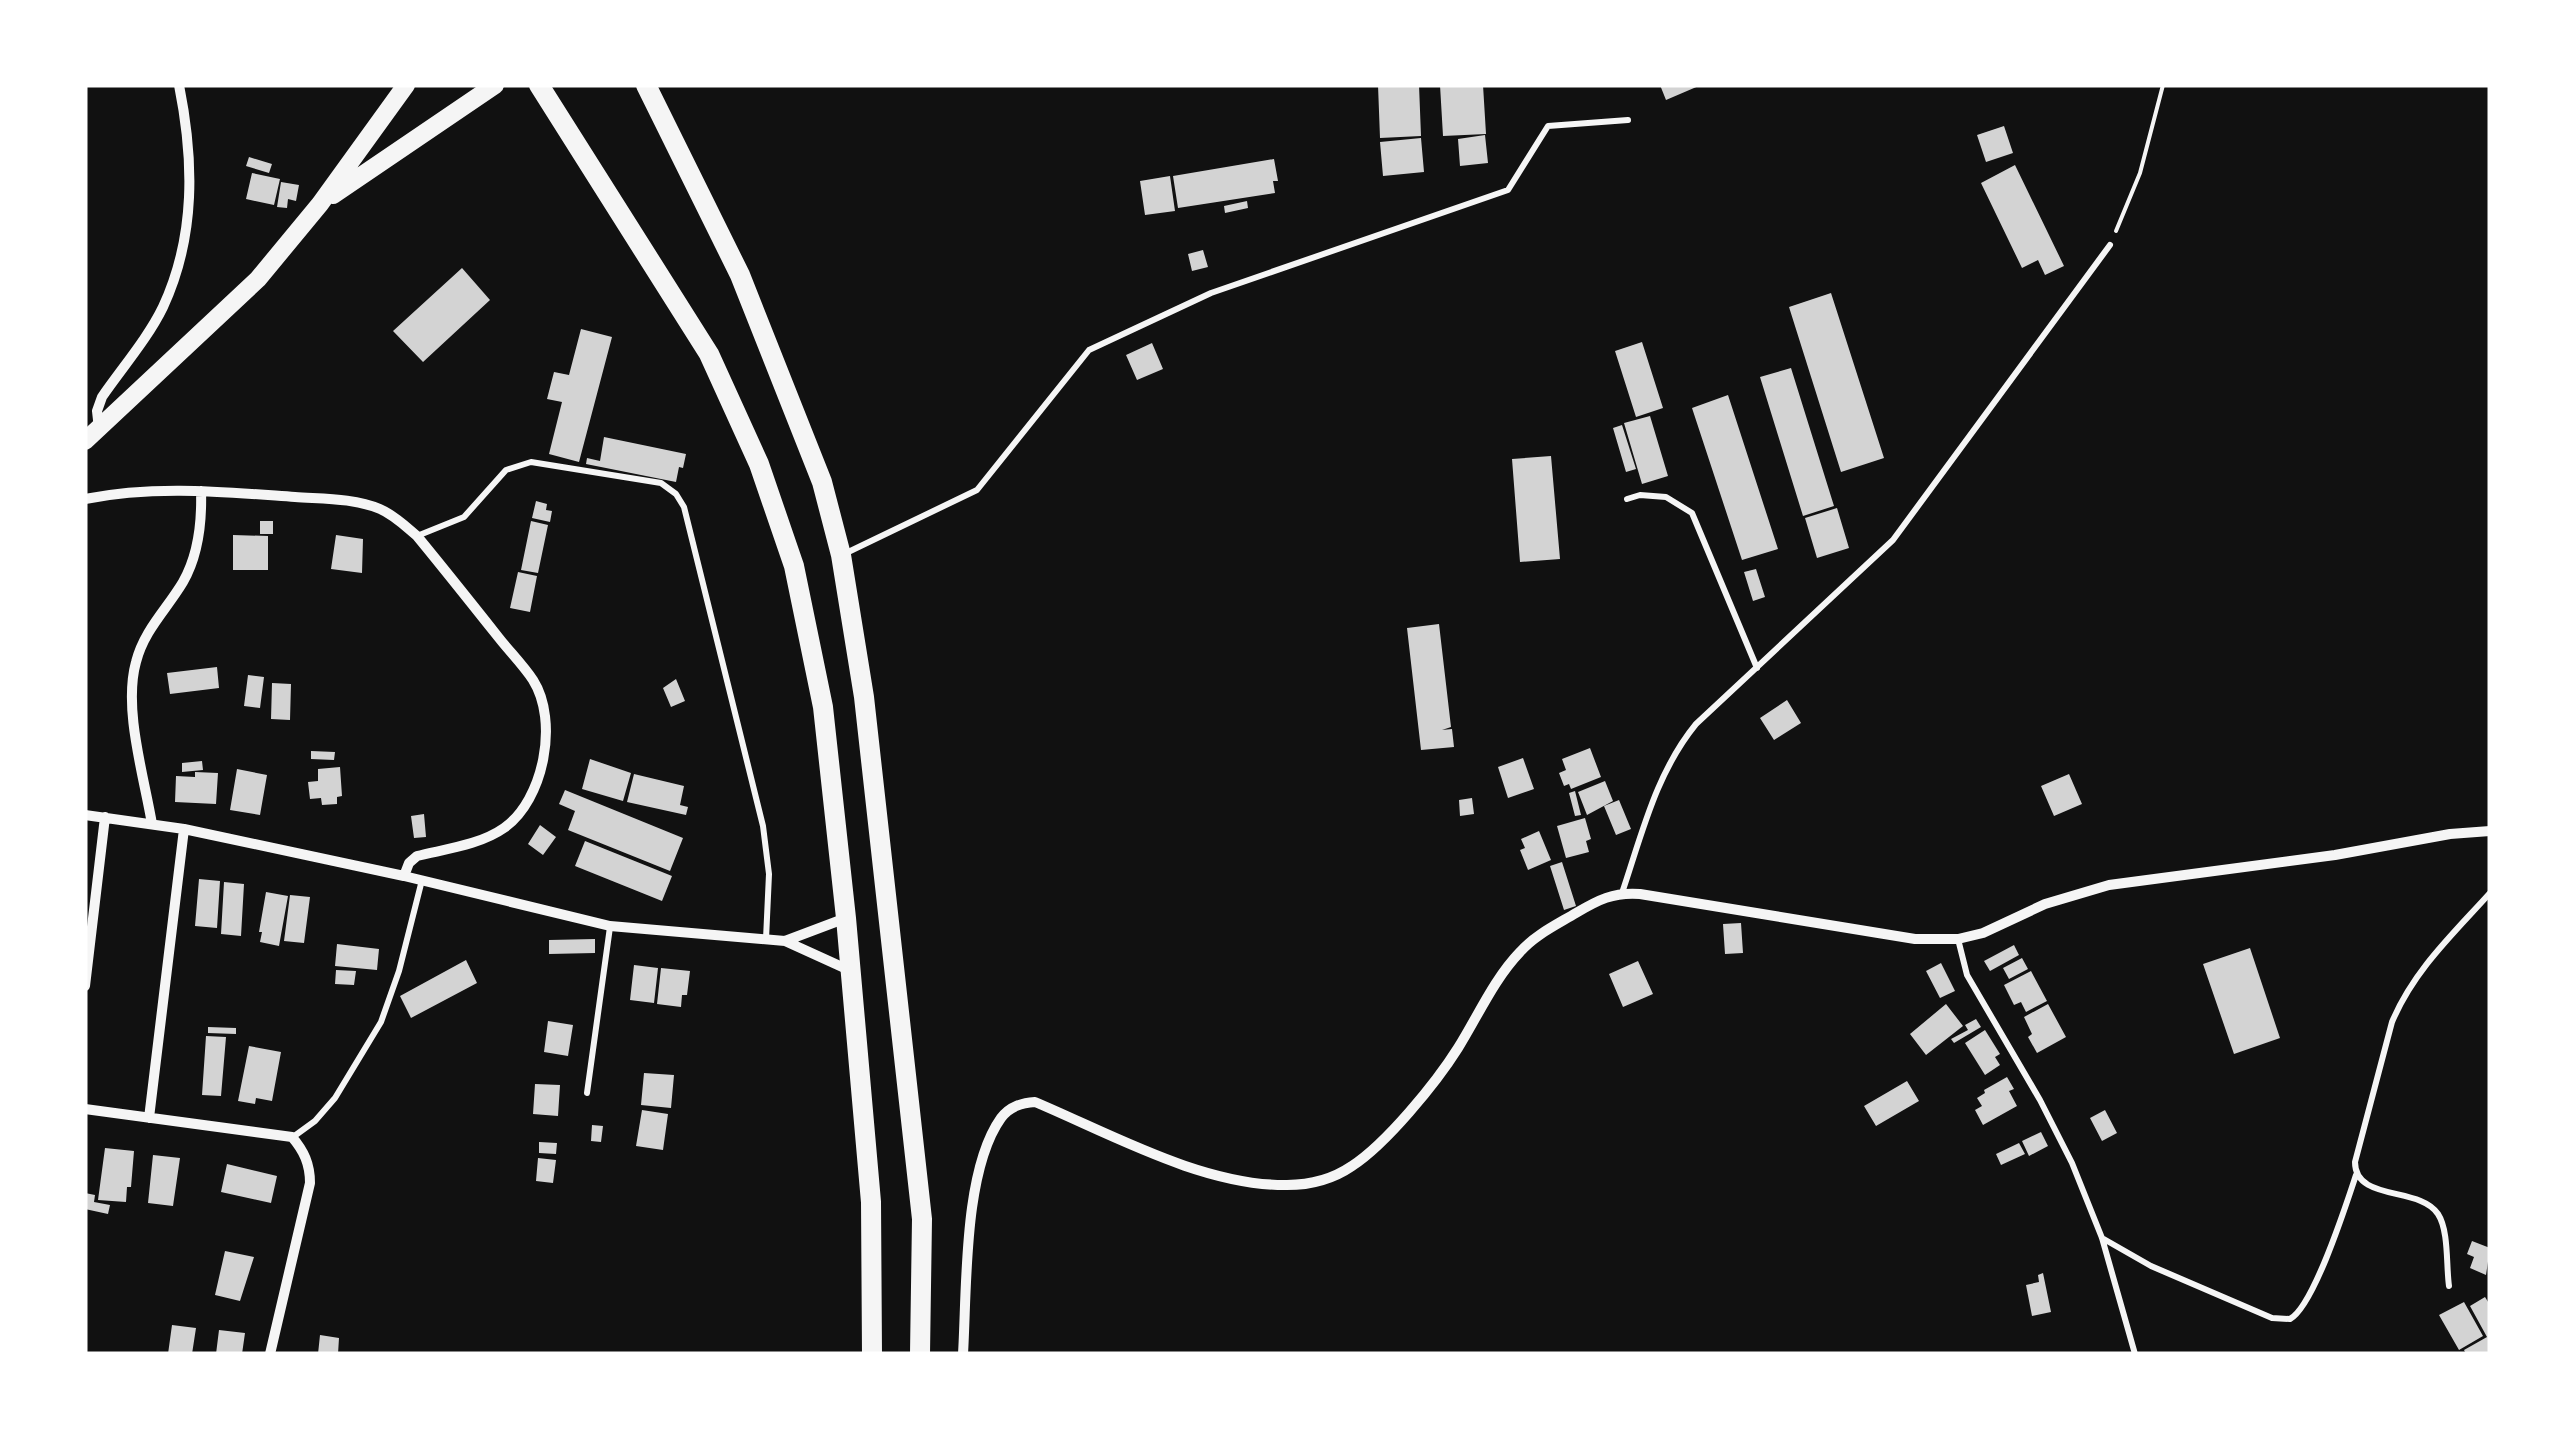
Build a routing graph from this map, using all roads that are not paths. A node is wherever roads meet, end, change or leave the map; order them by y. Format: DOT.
graph roads {
  1 [pos="179,85"];
  2 [pos="406,85"];
  3 [pos="495,85"];
  4 [pos="539,85"];
  5 [pos="646,85"];
  6 [pos="1628,120"];
  7 [pos="320,204"];
  8 [pos="2110,245"];
  9 [pos="92,436"];
  10 [pos="200,491"];
  11 [pos="1627,498"];
  12 [pos="85,499"];
  13 [pos="417,536"];
  14 [pos="841,555"];
  15 [pos="1757,668"];
  16 [pos="85,816"];
  17 [pos="105,816"];
  18 [pos="152,824"];
  19 [pos="184,829"];
  20 [pos="2490,832"];
  21 [pos="404,876"];
  22 [pos="422,880"];
  23 [pos="1622,892"];
  24 [pos="2490,893"];
  25 [pos="846,918"];
  26 [pos="610,926"];
  27 [pos="766,939"];
  28 [pos="1958,939"];
  29 [pos="785,941"];
  30 [pos="851,972"];
  31 [pos="85,986"];
  32 [pos="587,1092"];
  33 [pos="85,1109"];
  34 [pos="150,1118"];
  35 [pos="292,1137"];
  36 [pos="2356,1174"];
  37 [pos="2102,1238"];
  38 [pos="2449,1286"];
  39 [pos="270,1354"];
  40 [pos="872,1354"];
  41 [pos="920,1354"];
  42 [pos="964,1354"];
  43 [pos="2135,1354"];
  1 -- 9 [label="street"];
  2 -- 7 [label="main road"];
  3 -- 7 [label="main road"];
  4 -- 25 [label="highway"];
  5 -- 14 [label="highway"];
  6 -- 14 [label="lane"];
  7 -- 9 [label="main road"];
  8 -- 15 [label="lane"];
  10 -- 12 [label="street"];
  10 -- 13 [label="street"];
  10 -- 18 [label="street"];
  11 -- 15 [label="lane"];
  13 -- 21 [label="street"];
  13 -- 27 [label="lane"];
  14 -- 41 [label="highway"];
  15 -- 23 [label="lane"];
  16 -- 17 [label="street"];
  17 -- 18 [label="street"];
  17 -- 31 [label="street"];
  18 -- 19 [label="street"];
  19 -- 21 [label="street"];
  19 -- 34 [label="street"];
  20 -- 28 [label="street"];
  21 -- 22 [label="street"];
  22 -- 26 [label="street"];
  22 -- 35 [label="lane"];
  23 -- 28 [label="street"];
  23 -- 42 [label="street"];
  24 -- 36 [label="lane"];
  25 -- 29 [label="street"];
  25 -- 30 [label="highway"];
  26 -- 27 [label="street"];
  26 -- 32 [label="lane"];
  27 -- 29 [label="street"];
  28 -- 37 [label="lane"];
  29 -- 30 [label="street"];
  30 -- 40 [label="highway"];
  33 -- 34 [label="street"];
  34 -- 35 [label="street"];
  35 -- 39 [label="street"];
  36 -- 37 [label="lane"];
  36 -- 38 [label="lane"];
  37 -- 43 [label="lane"];
}
